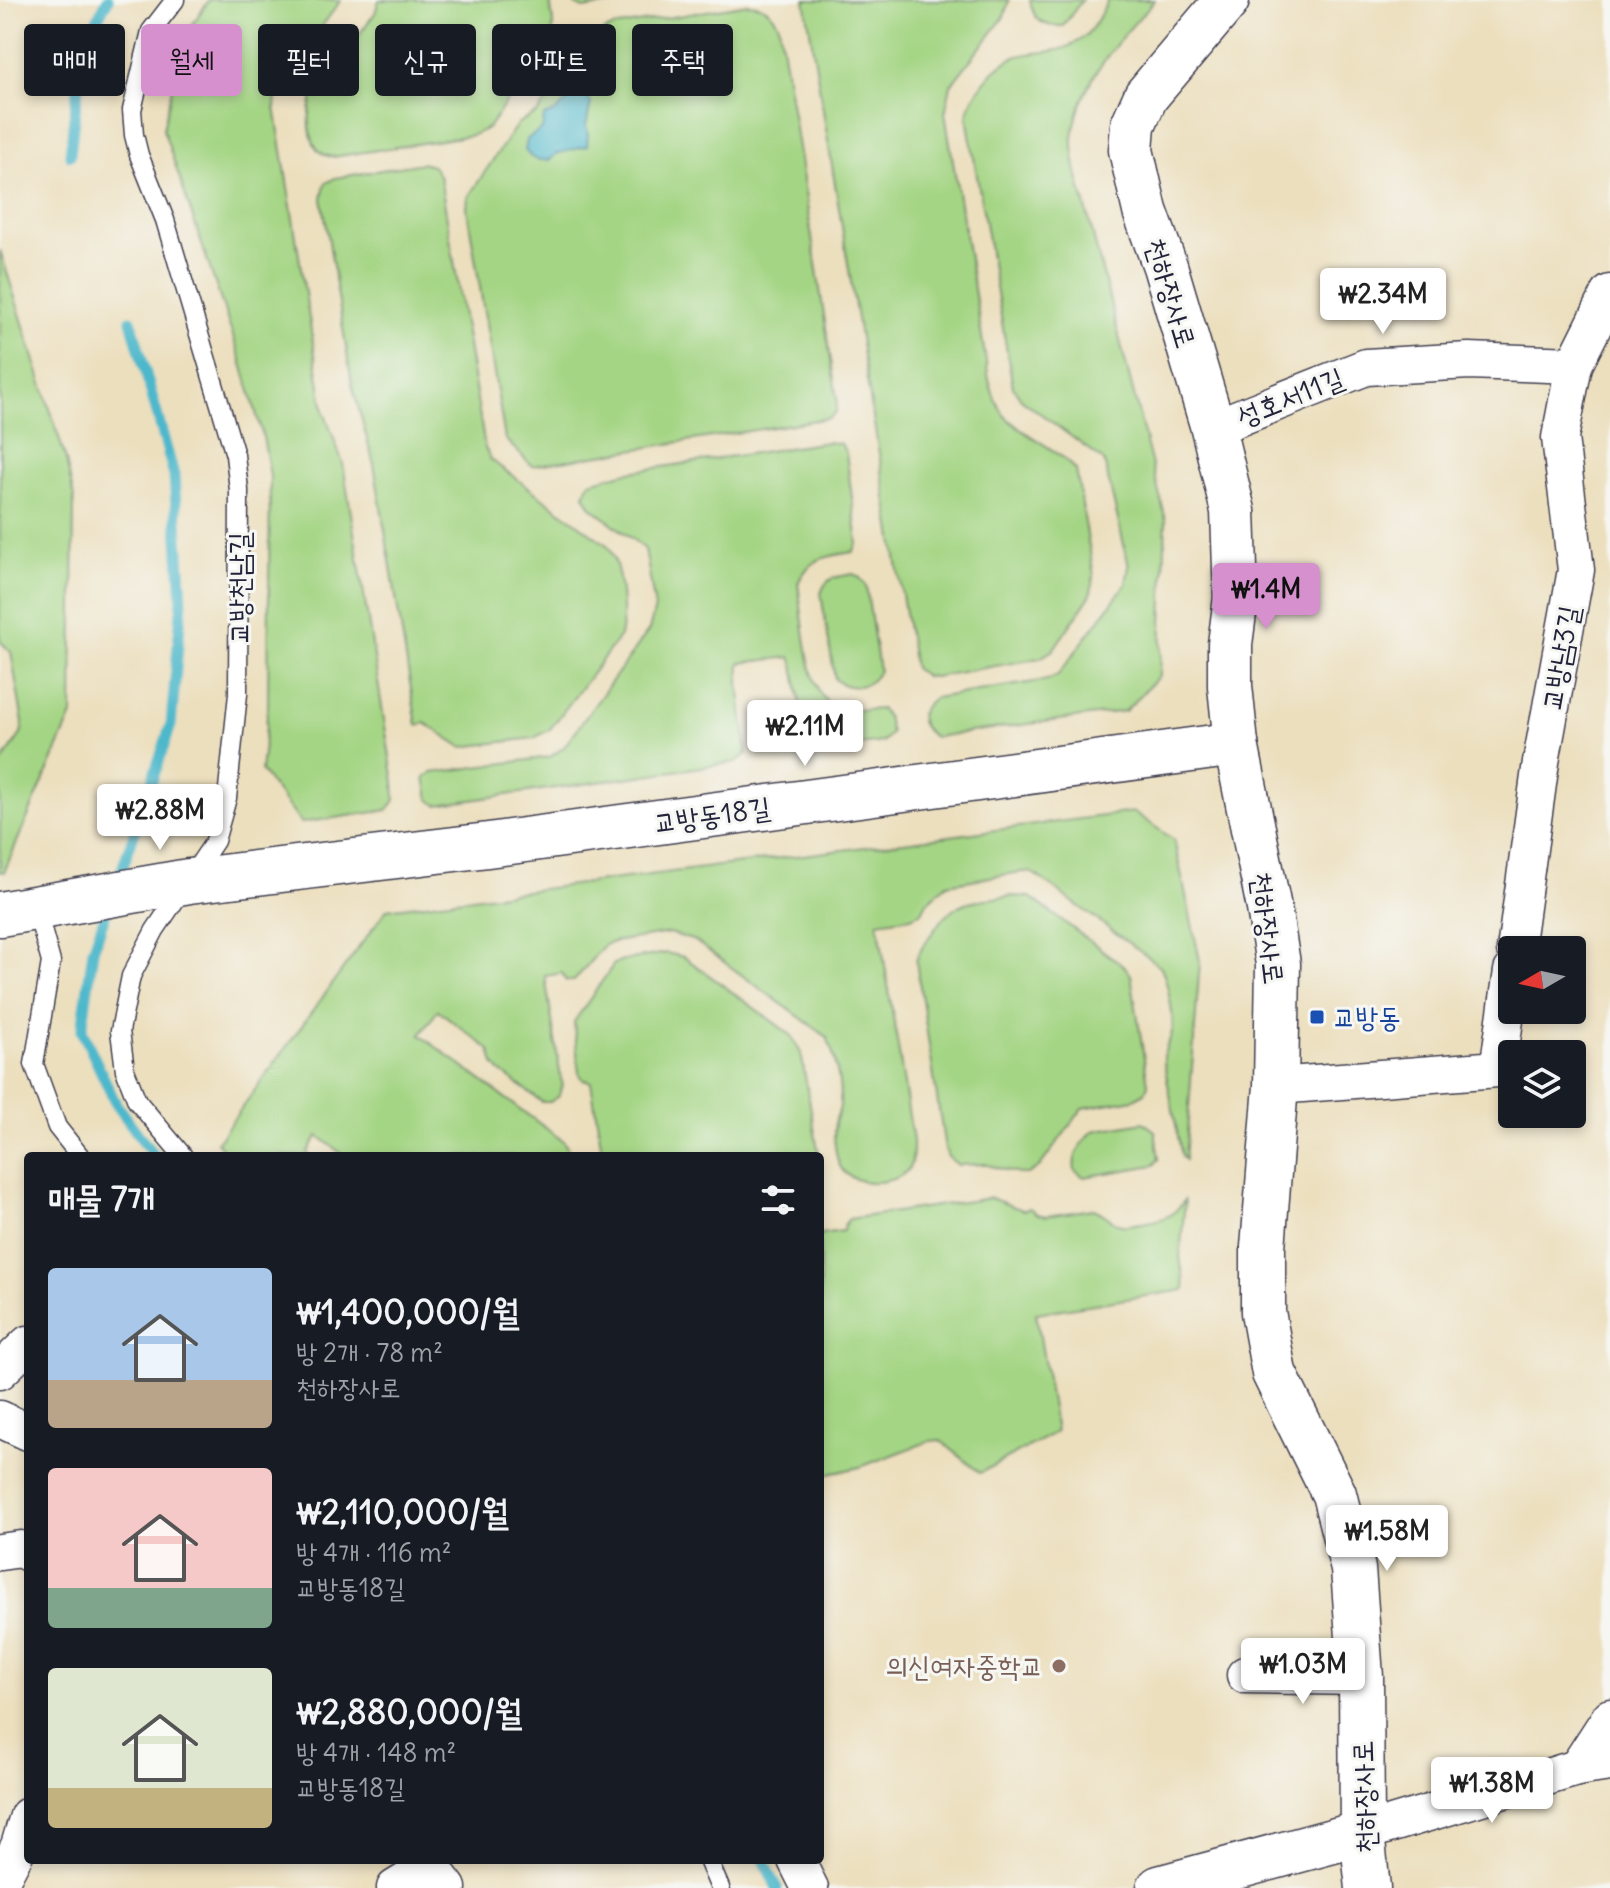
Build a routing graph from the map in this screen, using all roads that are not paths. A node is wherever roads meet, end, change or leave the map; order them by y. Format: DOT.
graph roads {
  1 [pos="175,0"];
  2 [pos="1227,0"];
  3 [pos="1610,293"];
  4 [pos="1574,365"];
  5 [pos="1213,428"];
  6 [pos="1236,744"];
  7 [pos="189,881"];
  8 [pos="35,908"];
  9 [pos="1517,936"];
  10 [pos="1504,1024"];
  11 [pos="1276,1086"];
  12 [pos="77,1152"];
  13 [pos="180,1152"];
  14 [pos="24,1348"];
  15 [pos="0,1371"];
  16 [pos="0,1419"];
  17 [pos="24,1430"];
  18 [pos="24,1551"];
  19 [pos="0,1552"];
  20 [pos="1245,1675"];
  21 [pos="1361,1677"];
  22 [pos="1610,1717"];
  23 [pos="1594,1766"];
  24 [pos="24,1829"];
  25 [pos="1362,1833"];
  26 [pos="710,1864"];
  27 [pos="798,1864"];
  28 [pos="439,1877"];
  29 [pos="0,1882"];
  30 [pos="395,1888"];
  31 [pos="720,1888"];
  32 [pos="810,1888"];
  33 [pos="1159,1888"];
  34 [pos="1368,1888"];
  1 -- 7 [label="lane, 교방천남길"];
  2 -- 5 [label="main road, 천하장사로"];
  3 -- 4 [label="street"];
  4 -- 5 [label="street, 성호서11길"];
  4 -- 9 [label="street, 교방남3길"];
  5 -- 6 [label="main road, 천하장사로"];
  6 -- 7 [label="main road, 교방동18길"];
  6 -- 11 [label="main road, 천하장사로"];
  7 -- 8 [label="main road, 교방동18길"];
  7 -- 13 [label="lane, 교방천남길"];
  8 -- 12 [label="lane"];
  10 -- 11 [label="street"];
  11 -- 21 [label="main road, 천하장사로"];
  14 -- 15 [label="street"];
  16 -- 17 [label="street"];
  18 -- 19 [label="street"];
  20 -- 21 [label="street"];
  21 -- 25 [label="main road, 천하장사로"];
  22 -- 23 [label="street"];
  23 -- 25 [label="street"];
  24 -- 29 [label="street"];
  25 -- 33 [label="main road"];
  25 -- 34 [label="main road, 천하장사로"];
  26 -- 31 [label="lane"];
  27 -- 32 [label="street"];
  28 -- 30 [label="street"];
}
